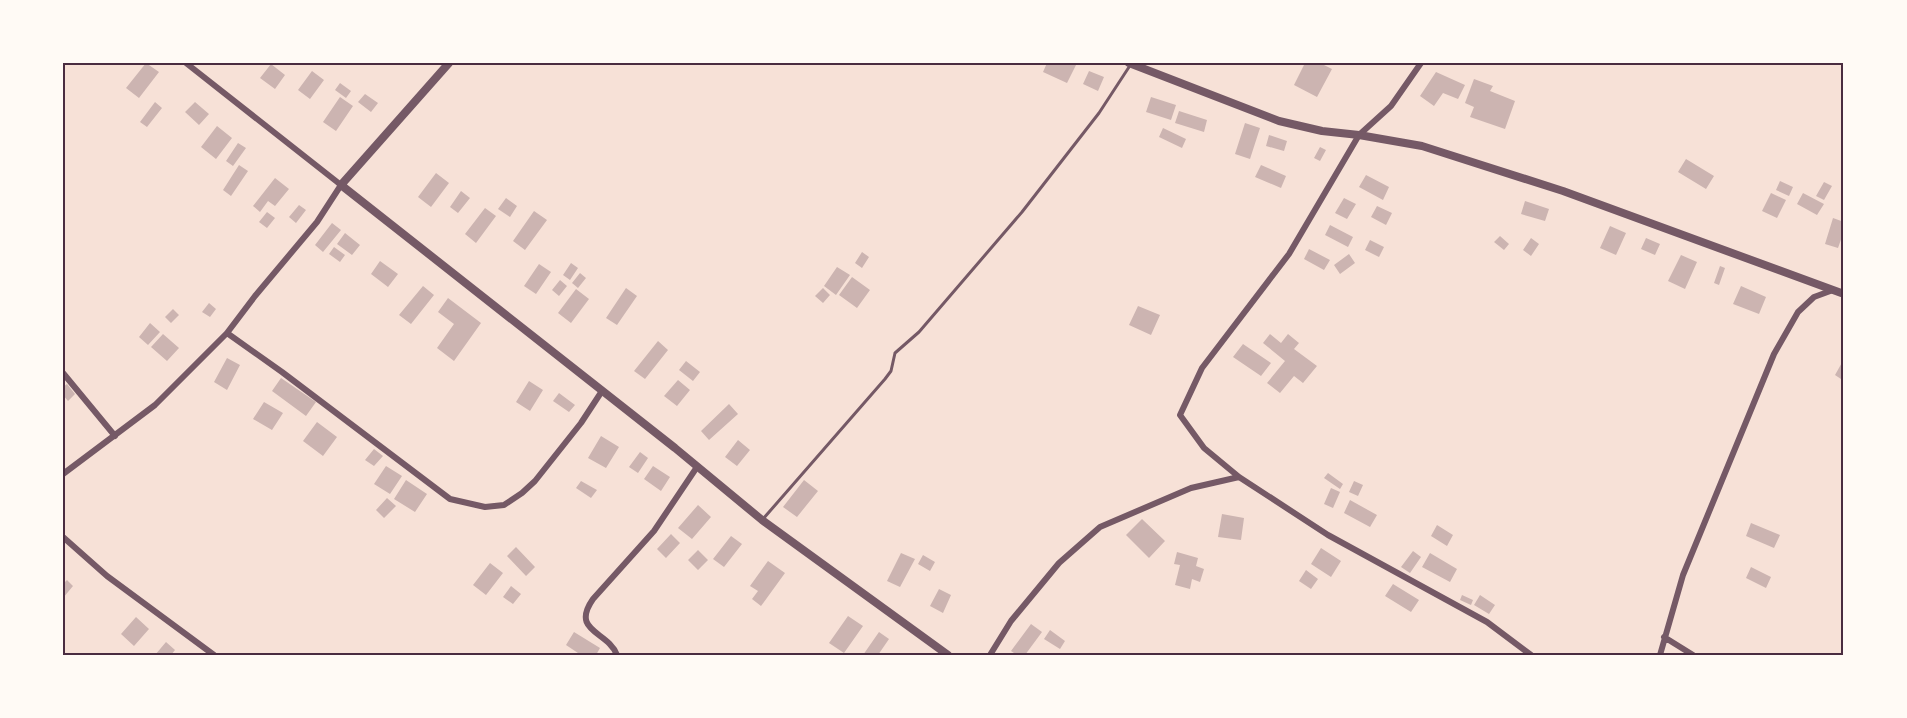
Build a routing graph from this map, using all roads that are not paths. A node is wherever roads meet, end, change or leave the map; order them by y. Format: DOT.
graph roads {
  1 [pos="186,63"];
  2 [pos="449,63"];
  3 [pos="1130,63"];
  4 [pos="1421,63"];
  5 [pos="1359,135"];
  6 [pos="341,185"];
  7 [pos="1834,290"];
  8 [pos="1844,294"];
  9 [pos="227,333"];
  10 [pos="63,372"];
  11 [pos="602,391"];
  12 [pos="115,436"];
  13 [pos="697,467"];
  14 [pos="63,474"];
  15 [pos="1239,477"];
  16 [pos="762,520"];
  17 [pos="63,537"];
  18 [pos="1664,637"];
  19 [pos="214,655"];
  20 [pos="617,655"];
  21 [pos="948,655"];
  22 [pos="990,655"];
  23 [pos="1530,655"];
  24 [pos="1660,655"];
  25 [pos="1693,655"];
  1 -- 6 [label="street"];
  2 -- 6 [label="street"];
  3 -- 5 [label="street"];
  3 -- 16 [label="lane"];
  4 -- 5 [label="street"];
  5 -- 7 [label="street"];
  5 -- 15 [label="street"];
  6 -- 9 [label="street"];
  6 -- 11 [label="street"];
  7 -- 8 [label="street"];
  7 -- 18 [label="street"];
  9 -- 11 [label="street"];
  9 -- 12 [label="street"];
  10 -- 12 [label="street"];
  11 -- 13 [label="street"];
  12 -- 14 [label="street"];
  13 -- 16 [label="street"];
  13 -- 20 [label="street"];
  15 -- 22 [label="street"];
  15 -- 23 [label="street"];
  16 -- 21 [label="street"];
  17 -- 19 [label="street"];
  18 -- 24 [label="street"];
  18 -- 25 [label="street"];
}
